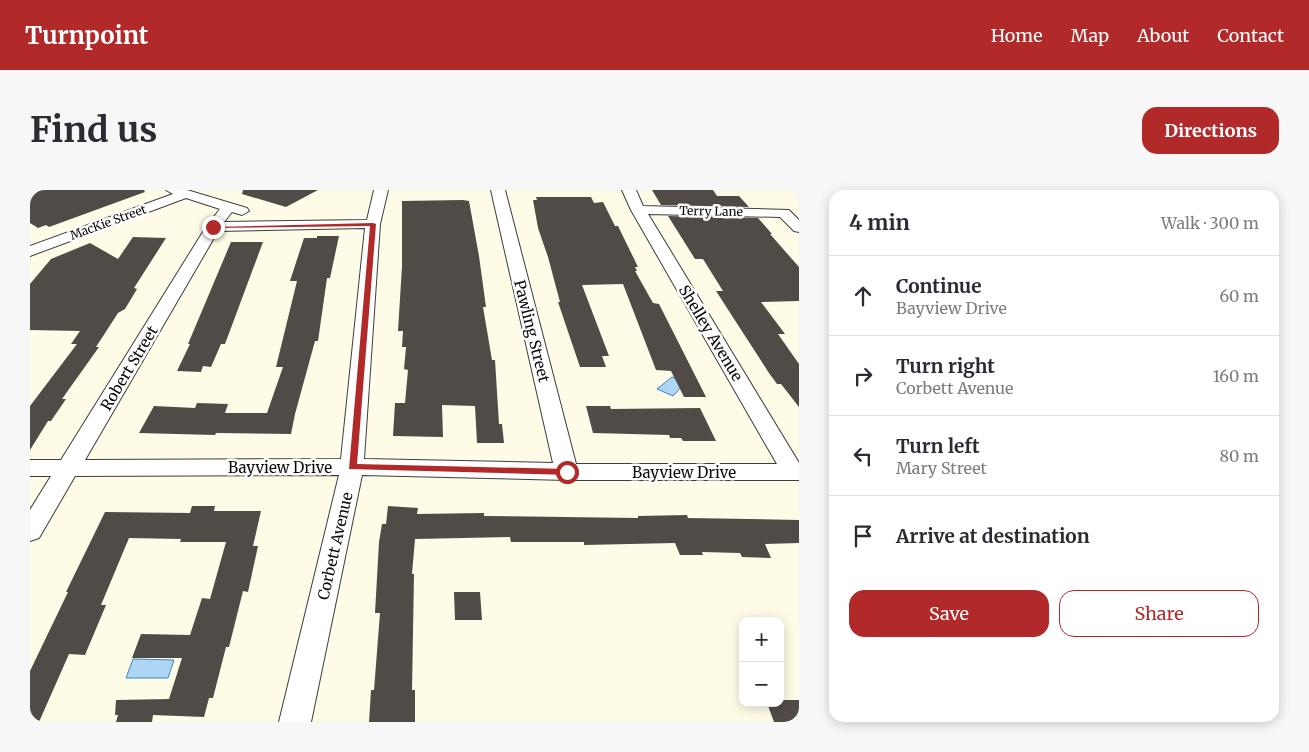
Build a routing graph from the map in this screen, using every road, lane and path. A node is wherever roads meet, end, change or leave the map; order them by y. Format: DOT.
graph roads {
  1 [pos="381,190"];
  2 [pos="498,190"];
  3 [pos="179,192"];
  4 [pos="633,198"];
  5 [pos="229,207"];
  6 [pos="296,224"];
  7 [pos="373,224"];
  8 [pos="213,227"];
  9 [pos="799,228"];
  10 [pos="30,251"];
  11 [pos="352,467"];
  12 [pos="30,468"];
  13 [pos="69,468"];
  14 [pos="567,472"];
  15 [pos="796,472"];
  16 [pos="30,530"];
  17 [pos="295,722"];
  1 -- 7 [label="street, Corbett Avenue"];
  2 -- 14 [label="street, Pawling Street"];
  3 -- 5 [label="street"];
  3 -- 10 [label="street, MacKie Street"];
  4 -- 9 [label="street, Terry Lane"];
  4 -- 15 [label="street, Shelley Avenue"];
  5 -- 6 [label="street"];
  5 -- 8 [label="street, Robert Street"];
  6 -- 7 [label="street"];
  6 -- 8 [label="street"];
  7 -- 11 [label="street, Corbett Avenue"];
  8 -- 13 [label="street, Robert Street"];
  11 -- 13 [label="street, Bayview Drive"];
  11 -- 14 [label="street, Bayview Drive"];
  11 -- 17 [label="street, Corbett Avenue"];
  12 -- 13 [label="street, Bayview Drive"];
  13 -- 16 [label="street, Robert Street"];
  14 -- 15 [label="street, Bayview Drive"];
}
